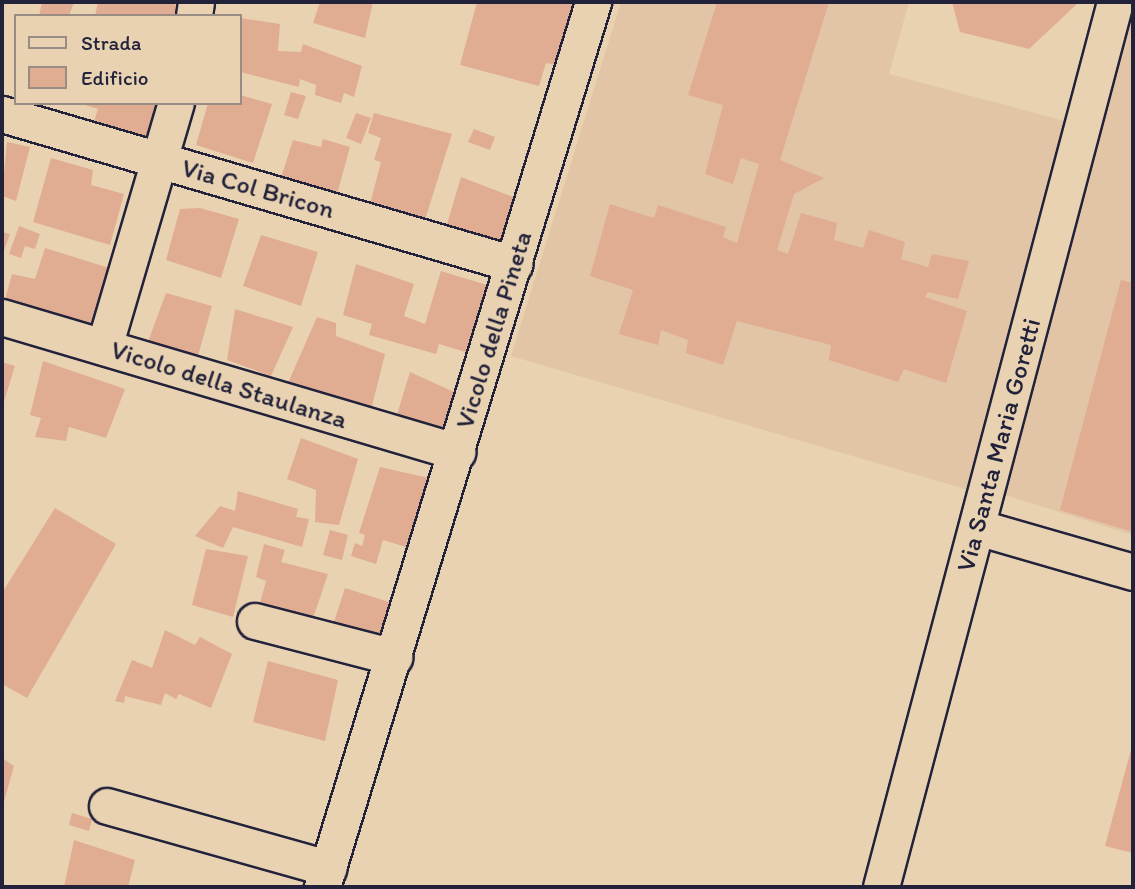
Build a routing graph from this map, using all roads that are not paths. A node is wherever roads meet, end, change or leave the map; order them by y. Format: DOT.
graph roads {
  1 [pos="593,2"];
  2 [pos="1115,2"];
  3 [pos="175,105"];
  4 [pos="2,114"];
  5 [pos="160,160"];
  6 [pos="514,264"];
  7 [pos="2,317"];
  8 [pos="104,347"];
  9 [pos="457,452"];
  10 [pos="977,527"];
  11 [pos="1133,572"];
  12 [pos="254,621"];
  13 [pos="394,657"];
  14 [pos="107,806"];
  15 [pos="325,878"];
  16 [pos="880,887"];
  1 -- 6 [label="street, Vicolo della Pineta"];
  2 -- 10 [label="street, Via Santa Maria Goretti"];
  3 -- 5 [label="street"];
  4 -- 5 [label="street, Via Col Bricon"];
  5 -- 6 [label="street, Via Col Bricon"];
  5 -- 8 [label="street"];
  6 -- 9 [label="street, Vicolo della Pineta"];
  7 -- 8 [label="street, Vicolo della Staulanza"];
  8 -- 9 [label="street, Vicolo della Staulanza"];
  9 -- 13 [label="street, Vicolo della Pineta"];
  10 -- 11 [label="street"];
  10 -- 16 [label="street, Via Santa Maria Goretti"];
  12 -- 13 [label="street"];
  13 -- 15 [label="street, Vicolo della Pineta"];
  14 -- 15 [label="street"];
}
